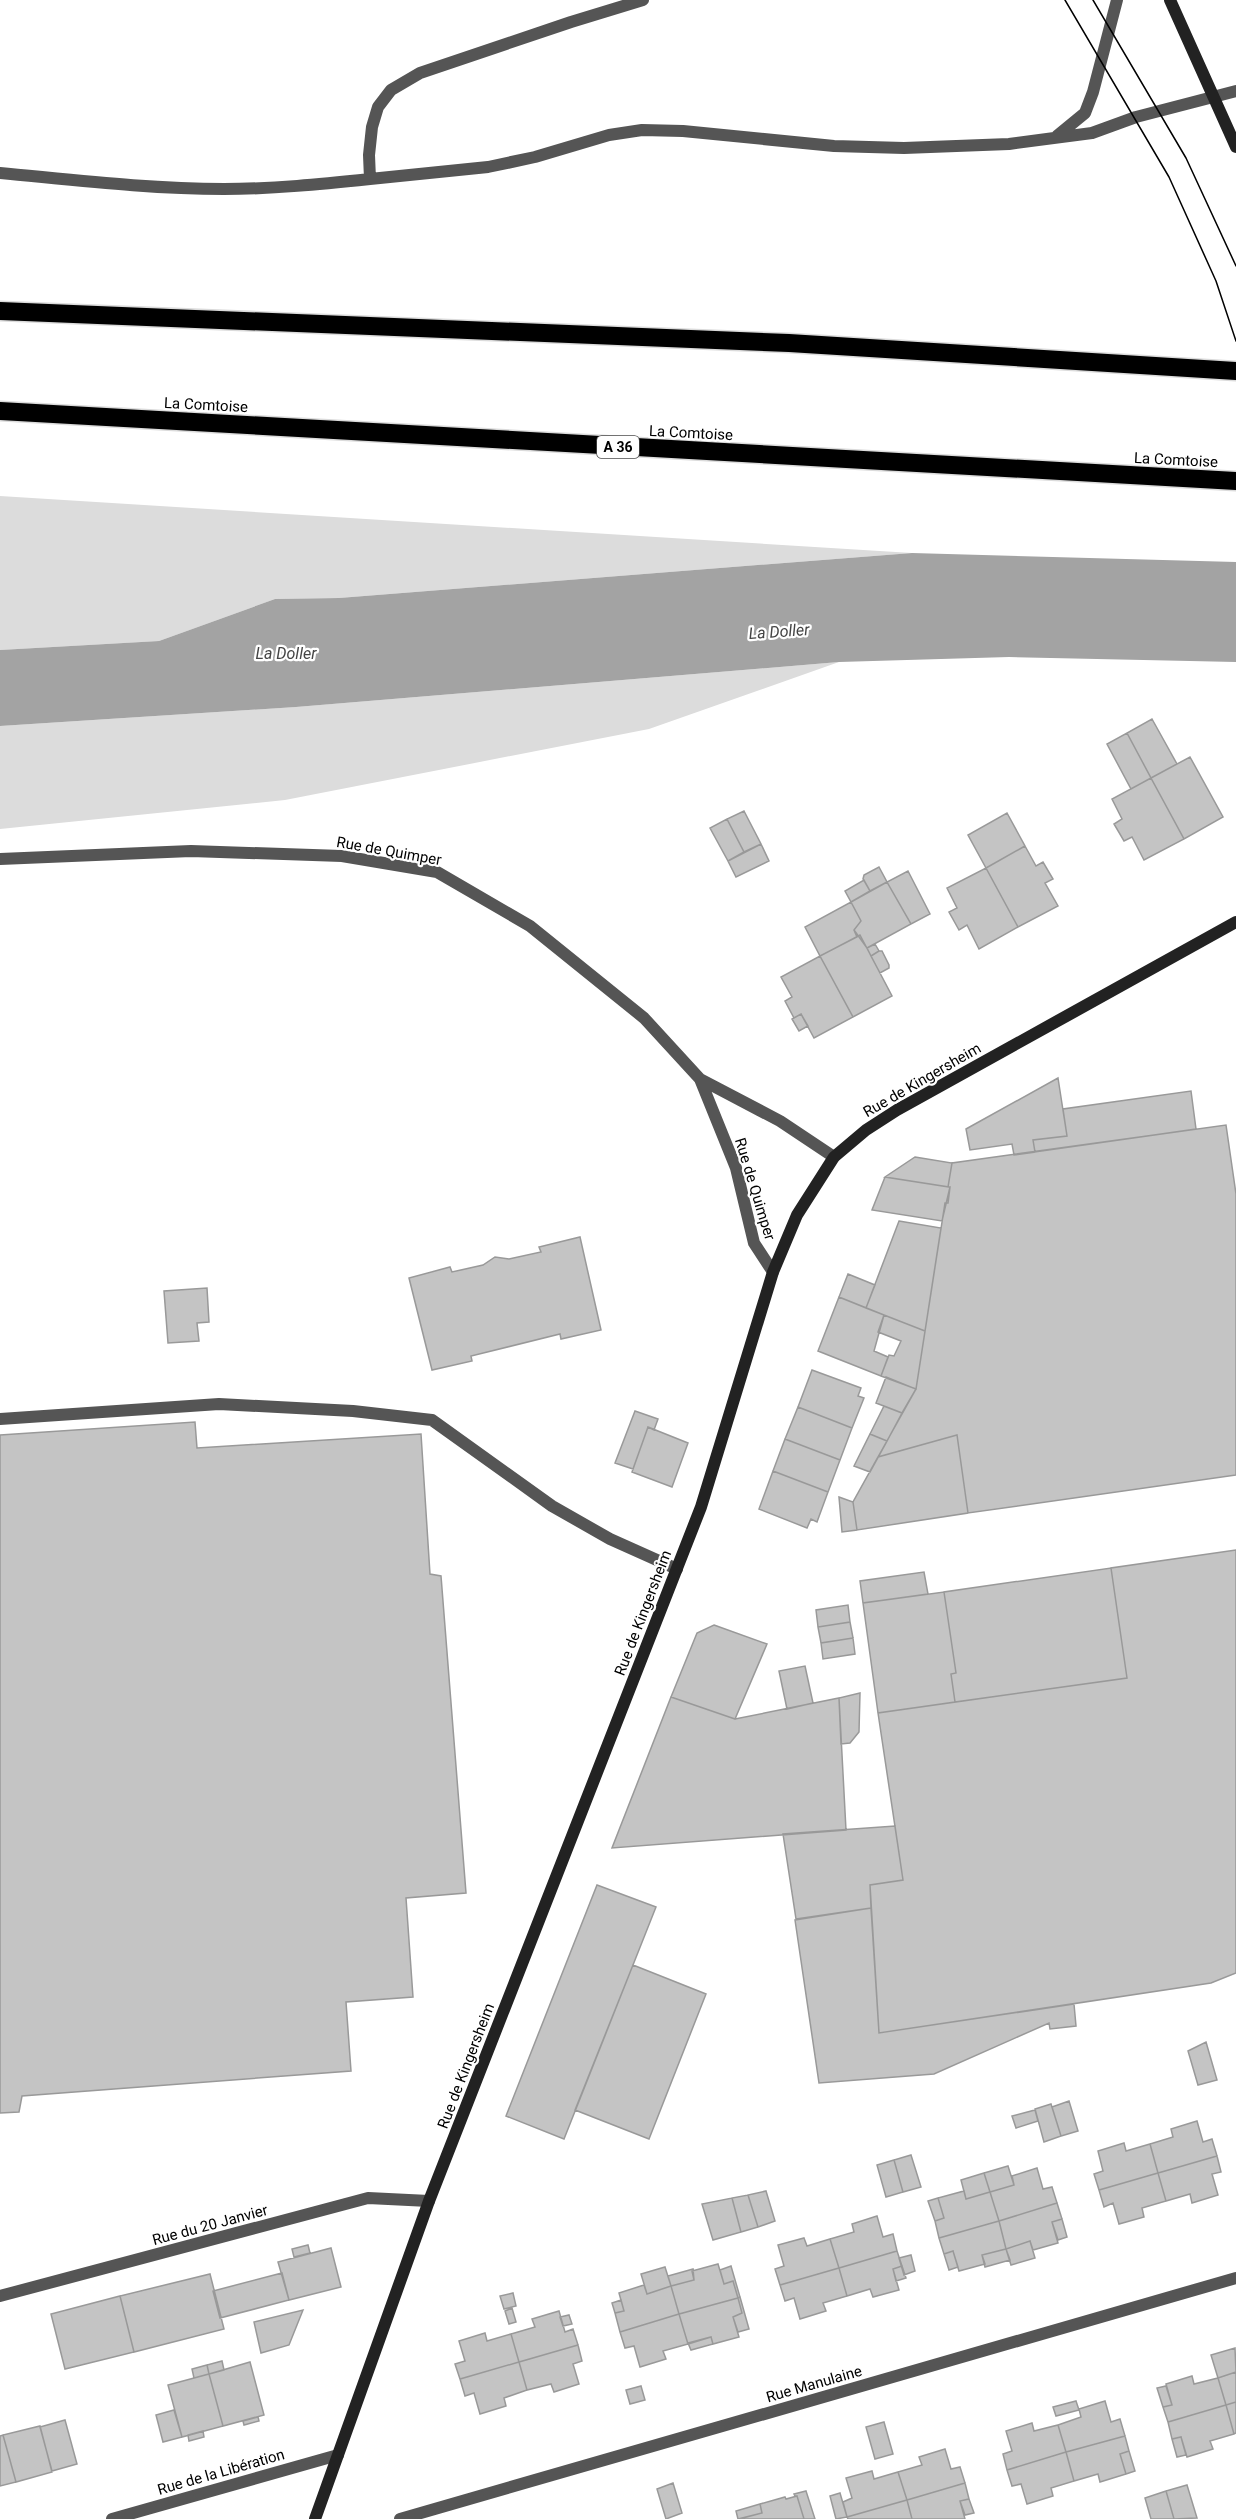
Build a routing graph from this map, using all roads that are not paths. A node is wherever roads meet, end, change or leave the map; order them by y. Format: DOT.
graph roads {
  1 [pos="643,0"];
  2 [pos="1117,0"];
  3 [pos="1170,0"];
  4 [pos="1236,91"];
  5 [pos="1212,96"];
  6 [pos="1056,137"];
  7 [pos="1236,147"];
  8 [pos="0,173"];
  9 [pos="370,179"];
  10 [pos="0,311"];
  11 [pos="1236,371"];
  12 [pos="0,411"];
  13 [pos="1236,481"];
  14 [pos="0,858"];
  15 [pos="1236,921"];
  16 [pos="700,1079"];
  17 [pos="834,1157"];
  18 [pos="773,1272"];
  19 [pos="0,1419"];
  20 [pos="677,1569"];
  21 [pos="429,2201"];
  22 [pos="1236,2278"];
  23 [pos="0,2296"];
  24 [pos="338,2455"];
  25 [pos="112,2519"];
  26 [pos="315,2519"];
  27 [pos="400,2519"];
  1 -- 9 [label="street"];
  2 -- 6 [label="street"];
  3 -- 5 [label="main road"];
  4 -- 5 [label="street"];
  5 -- 6 [label="street"];
  5 -- 7 [label="main road"];
  6 -- 9 [label="street"];
  8 -- 9 [label="street"];
  10 -- 11 [label="highway"];
  12 -- 13 [label="highway, La Comtoise / A 36"];
  14 -- 16 [label="street, Rue de Quimper"];
  15 -- 17 [label="main road, Rue de Kingersheim"];
  16 -- 17 [label="street, Rue de Quimper"];
  16 -- 18 [label="street, Rue de Quimper"];
  17 -- 18 [label="main road, Rue de Kingersheim"];
  18 -- 20 [label="main road, Rue de Kingersheim"];
  19 -- 20 [label="street"];
  20 -- 21 [label="main road, Rue de Kingersheim"];
  21 -- 23 [label="street, Rue du 20 Janvier"];
  21 -- 24 [label="main road, Rue de Kingersheim"];
  22 -- 27 [label="street, Rue Manulaine"];
  24 -- 25 [label="street, Rue de la Libération"];
  24 -- 26 [label="main road, Rue de Kingersheim"];
}
